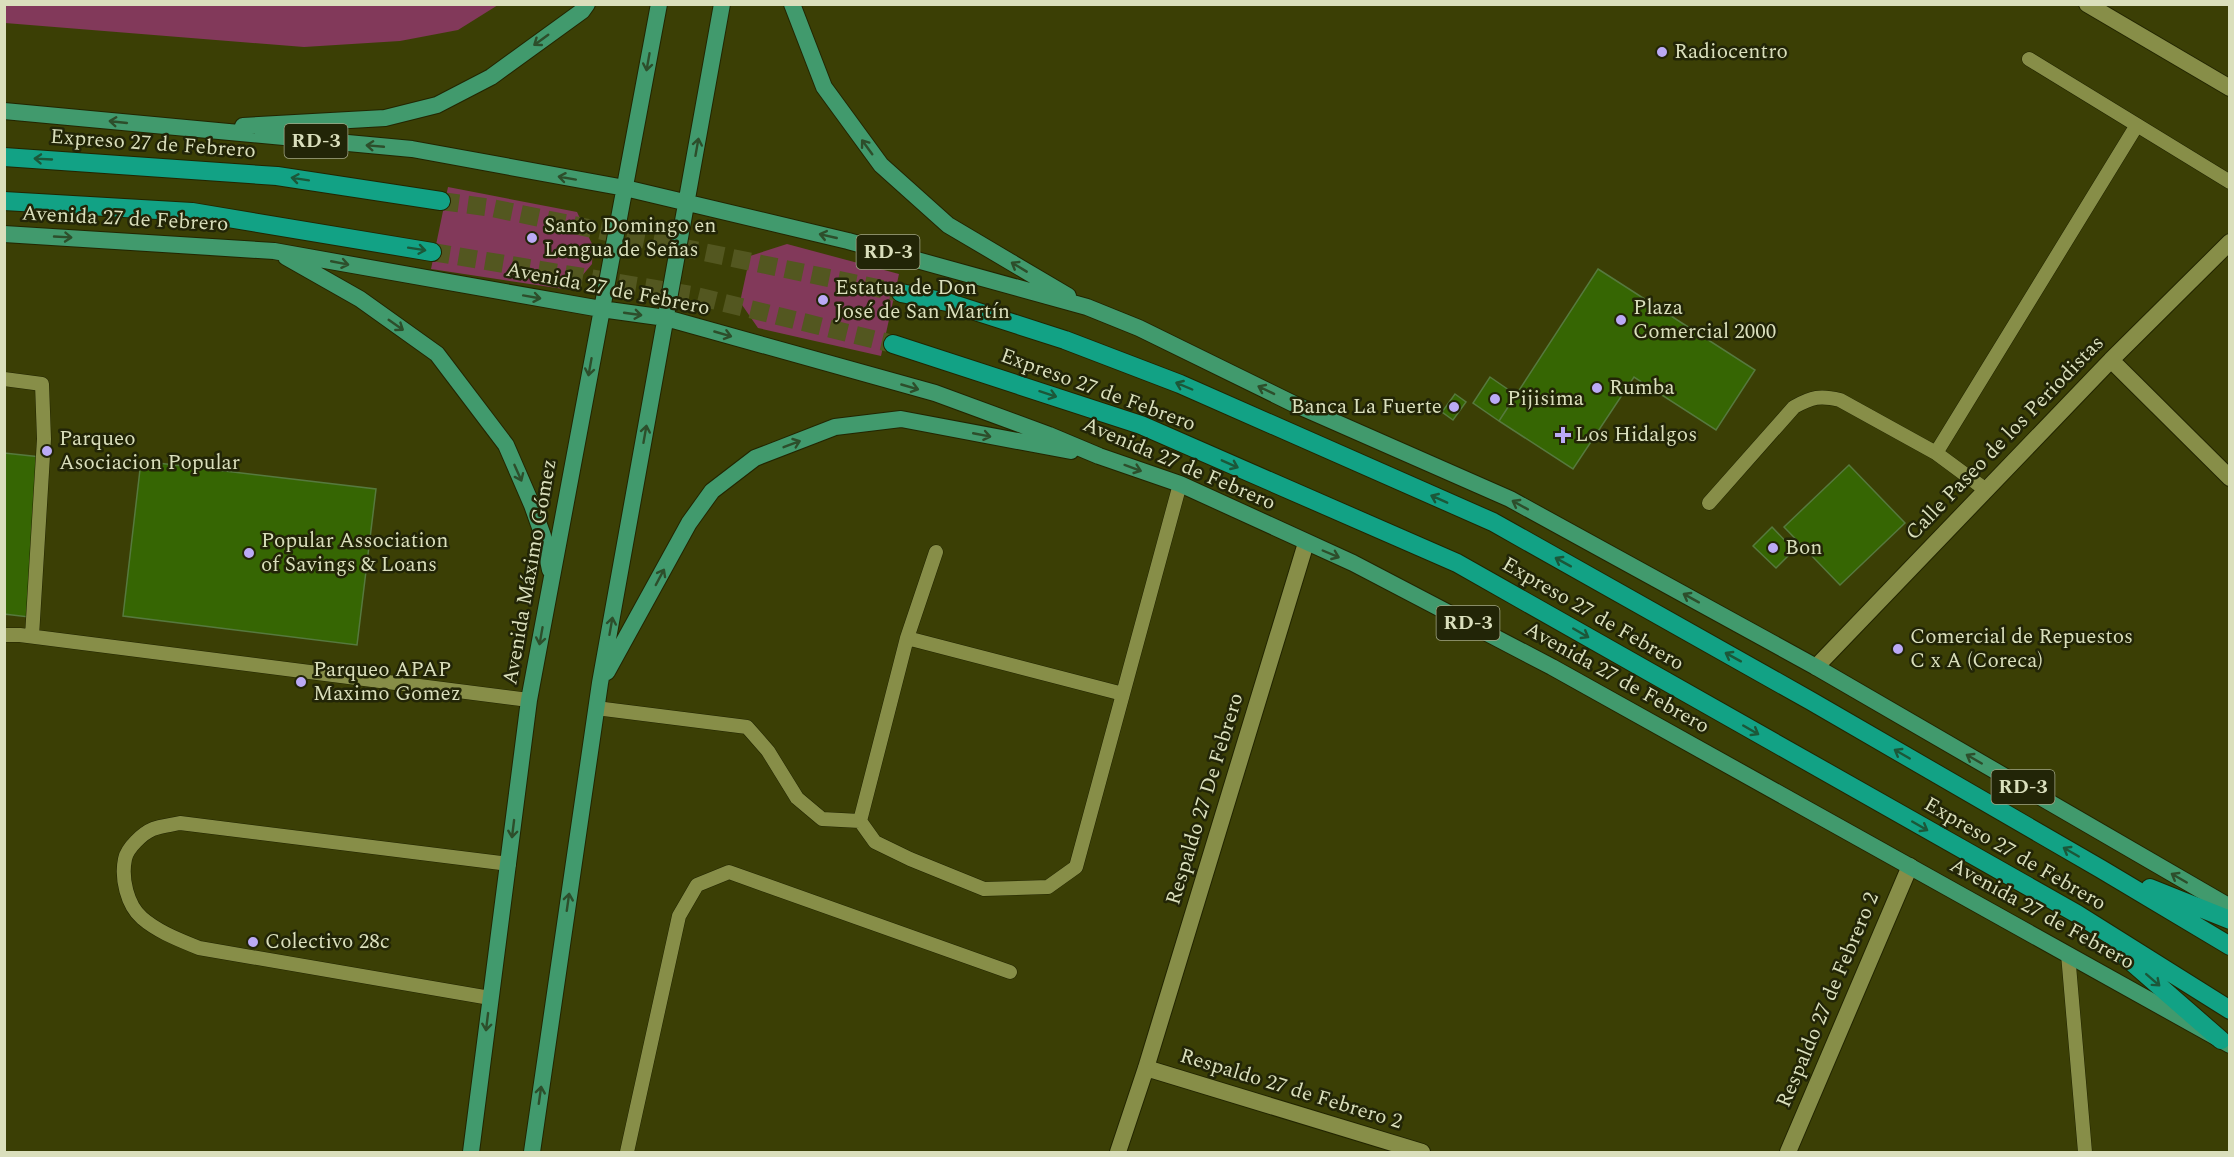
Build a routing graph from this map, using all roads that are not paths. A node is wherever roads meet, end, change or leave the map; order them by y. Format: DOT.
graph roads {
  1 [pos="587,4"];
  2 [pos="659,4"];
  3 [pos="722,4"];
  4 [pos="792,4"];
  5 [pos="2087,4"];
  6 [pos="2029,59"];
  7 [pos="2229,88"];
  8 [pos="4,111"];
  9 [pos="2137,125"];
  10 [pos="187,129"];
  11 [pos="4,157"];
  12 [pos="2229,182"];
  13 [pos="625,188"];
  14 [pos="4,201"];
  15 [pos="441,201"];
  16 [pos="687,204"];
  17 [pos="4,234"];
  18 [pos="2229,242"];
  19 [pos="274,251"];
  20 [pos="432,252"];
  21 [pos="901,293"];
  22 [pos="1087,308"];
  23 [pos="601,309"];
  24 [pos="666,318"];
  25 [pos="892,344"];
  26 [pos="2111,360"];
  27 [pos="4,379"];
  28 [pos="1936,453"];
  29 [pos="1099,456"];
  30 [pos="2229,478"];
  31 [pos="1180,484"];
  32 [pos="1986,490"];
  33 [pos="1709,503"];
  34 [pos="1306,543"];
  35 [pos="936,552"];
  36 [pos="552,578"];
  37 [pos="4,635"];
  38 [pos="26,636"];
  39 [pos="907,638"];
  40 [pos="4,645"];
  41 [pos="1816,667"];
  42 [pos="600,683"];
  43 [pos="1123,694"];
  44 [pos="529,700"];
  45 [pos="596,708"];
  46 [pos="860,821"];
  47 [pos="508,864"];
  48 [pos="1910,866"];
  49 [pos="2101,869"];
  50 [pos="2229,907"];
  51 [pos="2077,914"];
  52 [pos="2229,920"];
  53 [pos="2229,946"];
  54 [pos="2068,954"];
  55 [pos="1010,972"];
  56 [pos="490,998"];
  57 [pos="2229,1010"];
  58 [pos="2225,1042"];
  59 [pos="1146,1068"];
  60 [pos="471,1152"];
  61 [pos="532,1152"];
  62 [pos="627,1152"];
  63 [pos="1118,1152"];
  64 [pos="1422,1152"];
  65 [pos="1788,1152"];
  66 [pos="2085,1152"];
  1 -- 10 [label="main road, one-way"];
  2 -- 13 [label="main road, Avenida Máximo Gómez, one-way"];
  16 -- 3 [label="main road, one-way"];
  22 -- 4 [label="main road, one-way"];
  5 -- 7 [label="street"];
  6 -- 9 [label="lane"];
  10 -- 8 [label="main road, RD-3, one-way"];
  9 -- 12 [label="lane"];
  9 -- 28 [label="lane"];
  13 -- 10 [label="main road, RD-3, one-way"];
  15 -- 11 [label="highway, Expreso 27 de Febrero / RD-3, one-way"];
  13 -- 16 [label="main road, RD-3"];
  13 -- 23 [label="main road, Avenida Máximo Gómez"];
  14 -- 20 [label="highway, one-way"];
  22 -- 16 [label="main road, RD-3, one-way"];
  16 -- 24 [label="main road"];
  17 -- 19 [label="main road, Avenida 27 de Febrero / RD-3, one-way"];
  18 -- 26 [label="street, Calle Paseo de los Periodistas"];
  19 -- 23 [label="main road, Avenida 27 de Febrero / RD-3, one-way"];
  19 -- 36 [label="main road, one-way"];
  49 -- 21 [label="highway, Expreso 27 de Febrero / RD-3, one-way"];
  41 -- 22 [label="main road, RD-3, one-way"];
  23 -- 24 [label="main road, Avenida 27 de Febrero / RD-3, one-way"];
  23 -- 36 [label="main road, Avenida Máximo Gómez, one-way"];
  24 -- 29 [label="main road, Avenida 27 de Febrero / RD-3, one-way"];
  42 -- 24 [label="main road, one-way"];
  25 -- 51 [label="highway, Expreso 27 de Febrero / RD-3, one-way"];
  26 -- 30 [label="street"];
  26 -- 32 [label="street, Calle Paseo de los Periodistas"];
  27 -- 38 [label="lane"];
  28 -- 32 [label="lane"];
  28 -- 33 [label="lane"];
  29 -- 31 [label="main road, Avenida 27 de Febrero / RD-3, one-way"];
  42 -- 29 [label="main road, one-way"];
  31 -- 34 [label="main road, Avenida 27 de Febrero / RD-3"];
  31 -- 43 [label="lane"];
  32 -- 41 [label="street, Calle Paseo de los Periodistas"];
  34 -- 48 [label="main road, Avenida 27 de Febrero / RD-3, one-way"];
  34 -- 59 [label="street, Respaldo 27 De Febrero"];
  35 -- 39 [label="lane"];
  36 -- 44 [label="main road, Avenida Máximo Gómez, one-way"];
  37 -- 38 [label="lane"];
  38 -- 40 [label="lane"];
  38 -- 44 [label="lane"];
  39 -- 43 [label="lane"];
  39 -- 46 [label="lane"];
  50 -- 41 [label="main road, RD-3, one-way"];
  42 -- 45 [label="main road"];
  43 -- 46 [label="lane"];
  44 -- 47 [label="main road, Avenida Máximo Gómez, one-way"];
  45 -- 46 [label="lane"];
  61 -- 45 [label="main road, one-way"];
  47 -- 56 [label="main road, Avenida Máximo Gómez"];
  47 -- 56 [label="lane"];
  48 -- 54 [label="main road, Avenida 27 de Febrero / RD-3"];
  48 -- 65 [label="street, Respaldo 27 de Febrero 2"];
  49 -- 52 [label="highway"];
  49 -- 53 [label="highway, Expreso 27 de Febrero / RD-3"];
  51 -- 57 [label="highway, Expreso 27 de Febrero / RD-3"];
  51 -- 58 [label="highway, one-way"];
  54 -- 58 [label="main road, Avenida 27 de Febrero / RD-3"];
  54 -- 66 [label="lane"];
  55 -- 62 [label="lane"];
  56 -- 60 [label="main road, Avenida Máximo Gómez, one-way"];
  59 -- 63 [label="street, Respaldo 27 De Febrero"];
  59 -- 64 [label="street, Respaldo 27 de Febrero 2"];
}
